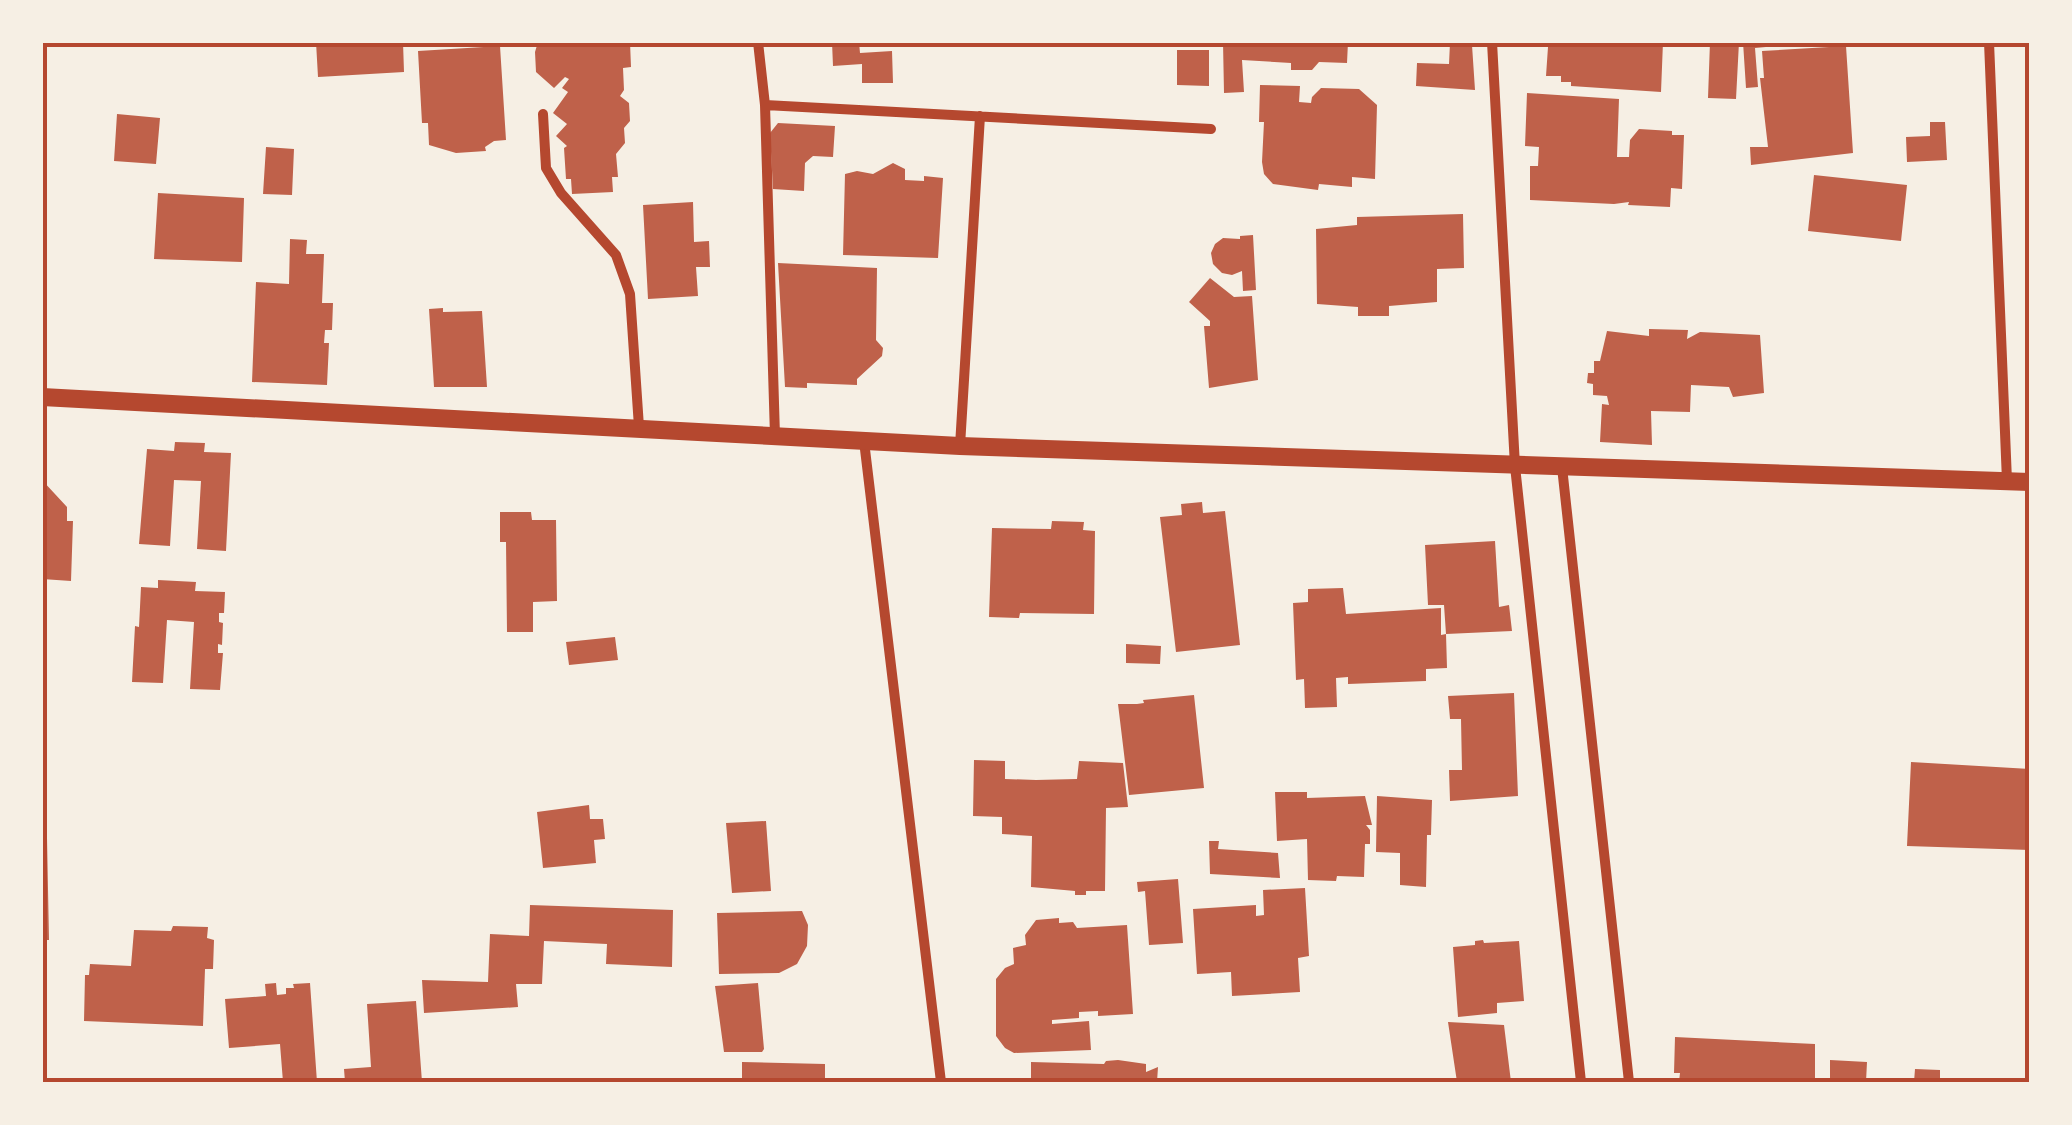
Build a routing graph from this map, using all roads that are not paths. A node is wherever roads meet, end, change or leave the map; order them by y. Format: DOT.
graph roads {
  1 [pos="758,42"];
  2 [pos="1492,42"];
  3 [pos="1989,42"];
  4 [pos="765,105"];
  5 [pos="543,114"];
  6 [pos="980,116"];
  7 [pos="1211,130"];
  8 [pos="42,397"];
  9 [pos="639,427"];
  10 [pos="776,436"];
  11 [pos="864,441"];
  12 [pos="960,446"];
  13 [pos="1515,466"];
  14 [pos="1562,467"];
  15 [pos="2007,480"];
  16 [pos="2030,482"];
  17 [pos="941,1082"];
  18 [pos="1581,1082"];
  19 [pos="1629,1082"];
  1 -- 4 [label="street"];
  2 -- 13 [label="street"];
  3 -- 15 [label="street"];
  4 -- 6 [label="street"];
  4 -- 10 [label="street"];
  5 -- 9 [label="street"];
  6 -- 7 [label="street"];
  6 -- 12 [label="street"];
  8 -- 9 [label="street"];
  9 -- 10 [label="street"];
  10 -- 11 [label="street"];
  11 -- 12 [label="street"];
  11 -- 17 [label="street"];
  12 -- 13 [label="street"];
  13 -- 14 [label="street"];
  13 -- 18 [label="street"];
  14 -- 15 [label="street"];
  14 -- 19 [label="street"];
  15 -- 16 [label="street"];
}
